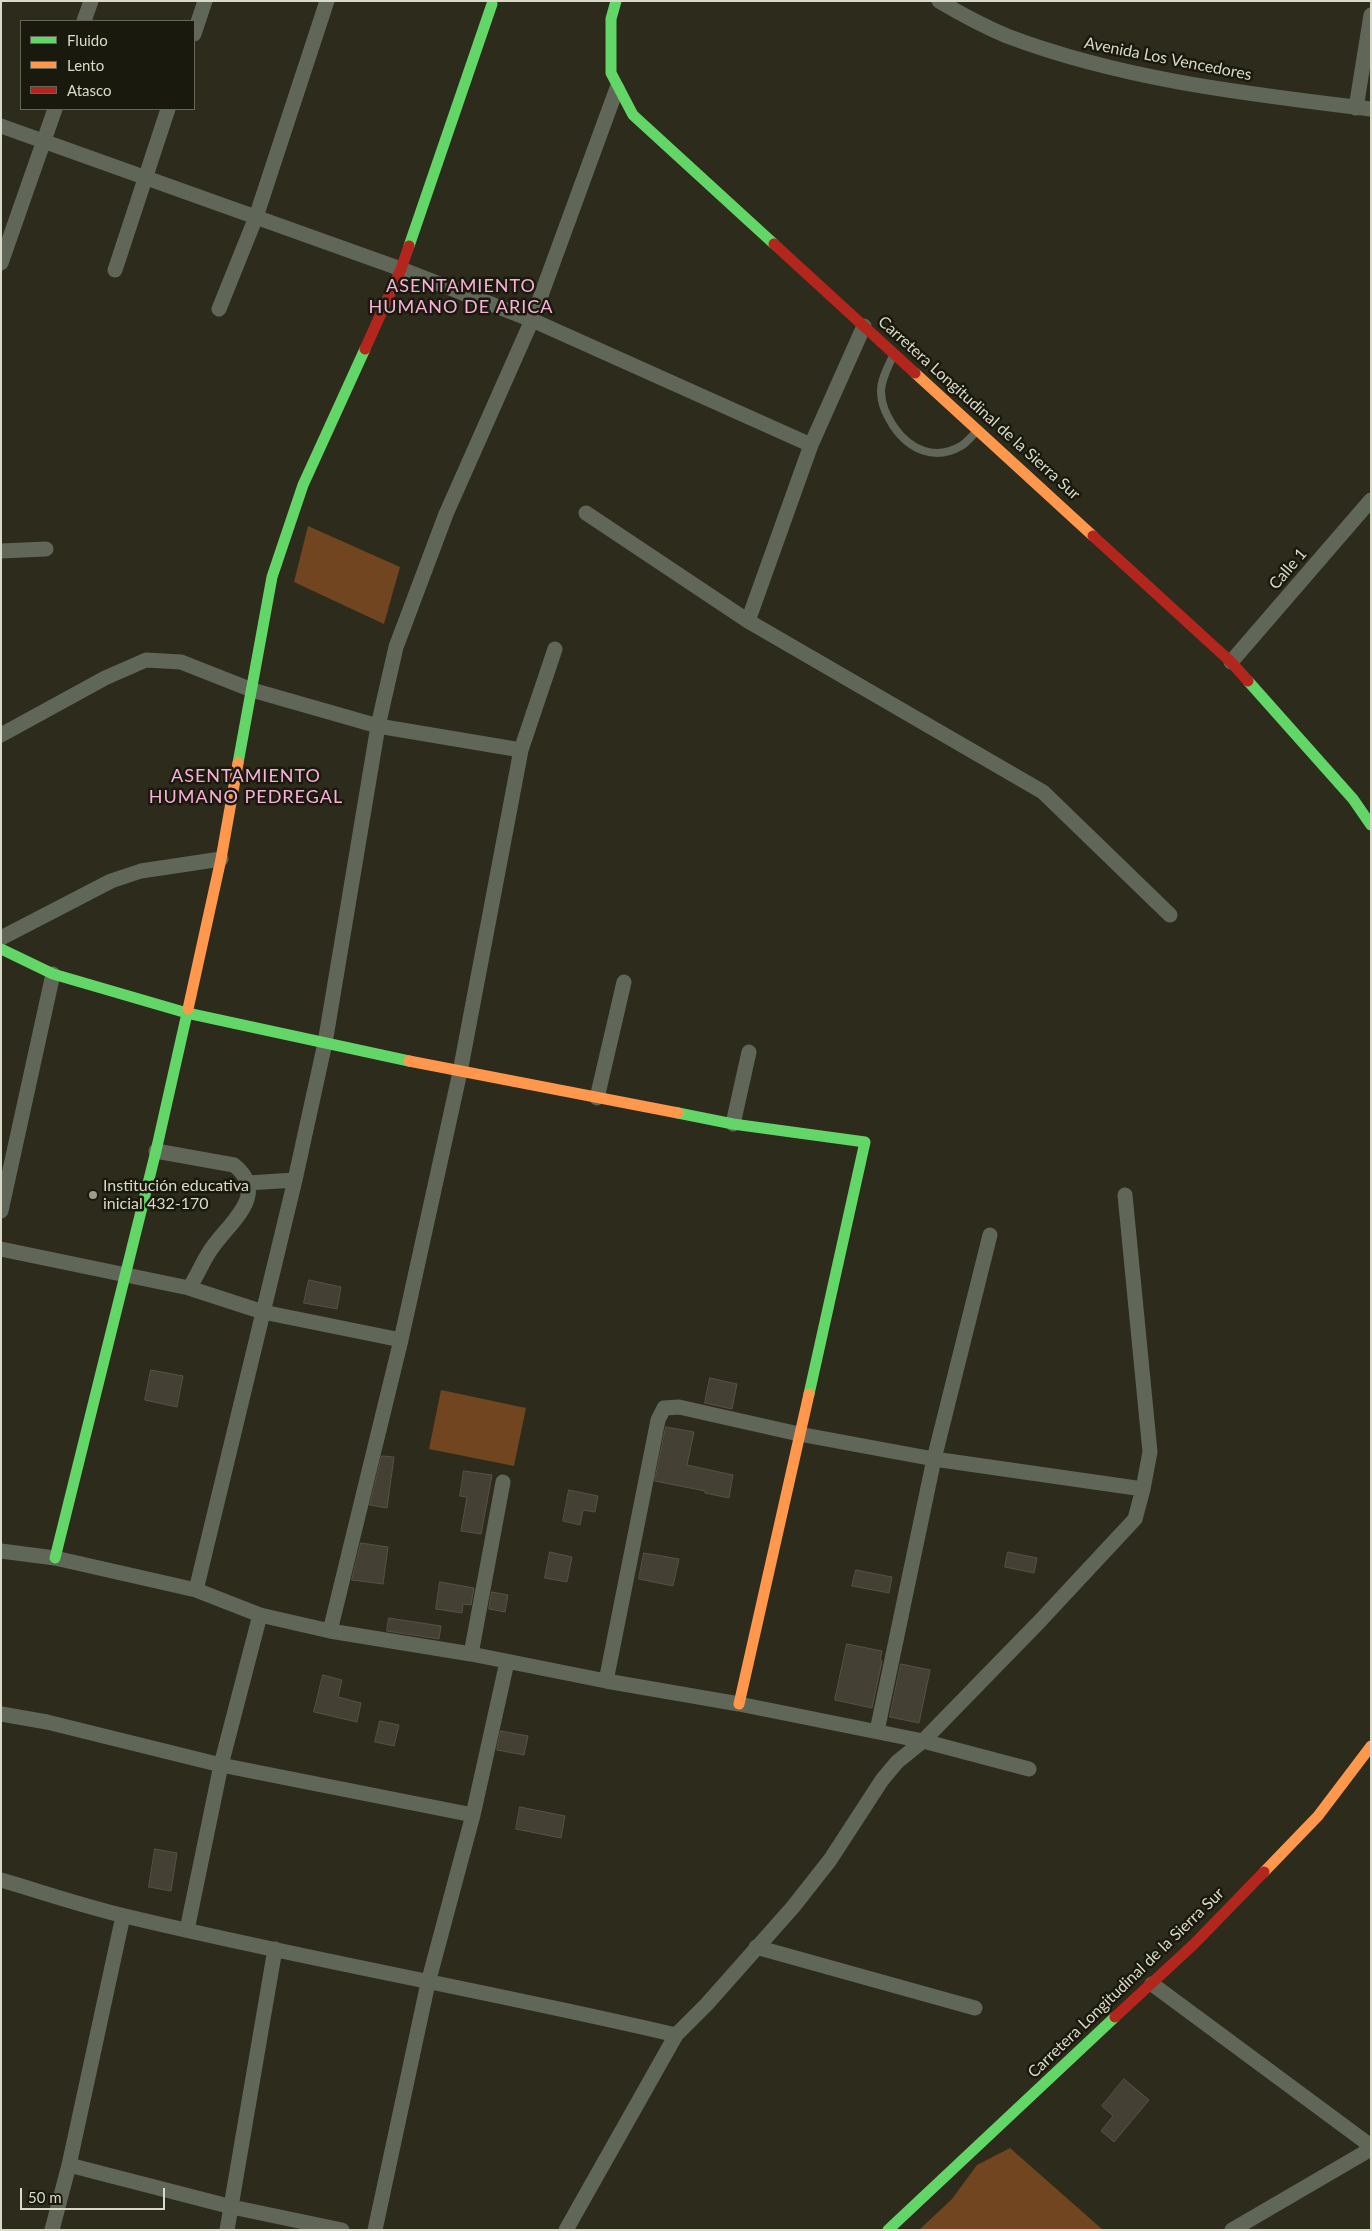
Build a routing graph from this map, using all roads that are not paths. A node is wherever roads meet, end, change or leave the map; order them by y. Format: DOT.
graph roads {
  1 [pos="91,1"];
  2 [pos="205,1"];
  3 [pos="326,1"];
  4 [pos="616,1"];
  5 [pos="939,1"];
  6 [pos="492,4"];
  7 [pos="1371,15"];
  8 [pos="84,20"];
  9 [pos="195,31"];
  10 [pos="618,88"];
  11 [pos="1363,108"];
  12 [pos="55,110"];
  13 [pos="168,110"];
  14 [pos="1,126"];
  15 [pos="45,140"];
  16 [pos="144,176"];
  17 [pos="256,216"];
  18 [pos="1,263"];
  19 [pos="401,269"];
  20 [pos="115,270"];
  21 [pos="219,309"];
  22 [pos="532,320"];
  23 [pos="864,326"];
  24 [pos="894,352"];
  25 [pos="980,430"];
  26 [pos="811,445"];
  27 [pos="1371,500"];
  28 [pos="586,513"];
  29 [pos="46,549"];
  30 [pos="1,551"];
  31 [pos="748,621"];
  32 [pos="554,649"];
  33 [pos="1231,662"];
  34 [pos="252,690"];
  35 [pos="378,726"];
  36 [pos="1,735"];
  37 [pos="521,750"];
  38 [pos="1371,825"];
  39 [pos="221,859"];
  40 [pos="1170,915"];
  41 [pos="1,938"];
  42 [pos="1,949"];
  43 [pos="53,974"];
  44 [pos="624,982"];
  45 [pos="187,1013"];
  46 [pos="325,1043"];
  47 [pos="749,1052"];
  48 [pos="460,1072"];
  49 [pos="597,1098"];
  50 [pos="733,1124"];
  51 [pos="156,1151"];
  52 [pos="294,1180"];
  53 [pos="248,1183"];
  54 [pos="1125,1195"];
  55 [pos="1,1211"];
  56 [pos="990,1235"];
  57 [pos="1,1249"];
  58 [pos="126,1273"];
  59 [pos="189,1288"];
  60 [pos="263,1312"];
  61 [pos="401,1340"];
  62 [pos="799,1434"];
  63 [pos="934,1459"];
  64 [pos="503,1482"];
  65 [pos="1143,1490"];
  66 [pos="1,1551"];
  67 [pos="55,1558"];
  68 [pos="196,1590"];
  69 [pos="260,1615"];
  70 [pos="330,1631"];
  71 [pos="471,1654"];
  72 [pos="507,1662"];
  73 [pos="606,1681"];
  74 [pos="739,1704"];
  75 [pos="1,1714"];
  76 [pos="877,1731"];
  77 [pos="923,1741"];
  78 [pos="1371,1746"];
  79 [pos="221,1765"];
  80 [pos="1029,1769"];
  81 [pos="473,1815"];
  82 [pos="1,1880"];
  83 [pos="123,1916"];
  84 [pos="187,1930"];
  85 [pos="756,1947"];
  86 [pos="275,1950"];
  87 [pos="428,1983"];
  88 [pos="1152,1984"];
  89 [pos="976,2008"];
  90 [pos="676,2035"];
  91 [pos="1371,2148"];
  92 [pos="69,2165"];
  93 [pos="232,2207"];
  94 [pos="52,2230"];
  95 [pos="227,2230"];
  96 [pos="342,2230"];
  97 [pos="375,2230"];
  98 [pos="566,2230"];
  99 [pos="888,2230"];
  100 [pos="1232,2230"];
  1 -- 8 [label="street"];
  2 -- 9 [label="street"];
  3 -- 17 [label="street"];
  4 -- 10 [label="main road, Carretera Longitudinal de la Sierra Sur"];
  5 -- 11 [label="street, Avenida Los Vencedores"];
  6 -- 19 [label="main road"];
  7 -- 11 [label="street"];
  10 -- 22 [label="street"];
  10 -- 23 [label="main road, Carretera Longitudinal de la Sierra Sur"];
  12 -- 15 [label="street"];
  13 -- 16 [label="street"];
  14 -- 15 [label="street"];
  15 -- 16 [label="street"];
  15 -- 18 [label="street"];
  16 -- 17 [label="street"];
  16 -- 20 [label="street"];
  17 -- 19 [label="street"];
  17 -- 21 [label="street"];
  19 -- 22 [label="street"];
  19 -- 34 [label="main road"];
  22 -- 26 [label="street"];
  22 -- 35 [label="street"];
  23 -- 24 [label="main road, Carretera Longitudinal de la Sierra Sur"];
  23 -- 26 [label="street"];
  24 -- 25 [label="main road, Carretera Longitudinal de la Sierra Sur"];
  24 -- 25 [label="lane"];
  25 -- 33 [label="main road, Carretera Longitudinal de la Sierra Sur"];
  26 -- 31 [label="street"];
  27 -- 33 [label="street, Calle 1"];
  28 -- 31 [label="street"];
  29 -- 30 [label="street"];
  31 -- 40 [label="street"];
  32 -- 37 [label="street"];
  33 -- 38 [label="main road, Carretera Longitudinal de la Sierra Sur"];
  34 -- 35 [label="street"];
  34 -- 36 [label="street"];
  34 -- 39 [label="main road"];
  35 -- 37 [label="street"];
  35 -- 46 [label="street"];
  37 -- 48 [label="street"];
  39 -- 41 [label="street"];
  39 -- 45 [label="main road"];
  42 -- 43 [label="main road"];
  43 -- 45 [label="main road"];
  43 -- 55 [label="street"];
  44 -- 49 [label="street"];
  45 -- 46 [label="main road"];
  45 -- 51 [label="main road"];
  46 -- 48 [label="main road"];
  46 -- 52 [label="street"];
  47 -- 50 [label="street"];
  48 -- 49 [label="main road"];
  48 -- 61 [label="street"];
  49 -- 50 [label="main road"];
  50 -- 62 [label="main road"];
  51 -- 53 [label="street"];
  51 -- 58 [label="main road"];
  52 -- 53 [label="street"];
  52 -- 60 [label="street"];
  53 -- 59 [label="street"];
  54 -- 65 [label="street"];
  56 -- 63 [label="street"];
  57 -- 58 [label="street"];
  58 -- 59 [label="street"];
  58 -- 67 [label="main road"];
  59 -- 60 [label="street"];
  60 -- 61 [label="street"];
  60 -- 68 [label="street"];
  61 -- 70 [label="street"];
  62 -- 63 [label="street"];
  62 -- 73 [label="street"];
  62 -- 74 [label="main road"];
  63 -- 65 [label="street"];
  63 -- 76 [label="street"];
  64 -- 71 [label="street"];
  65 -- 77 [label="street"];
  66 -- 67 [label="street"];
  67 -- 68 [label="street"];
  68 -- 69 [label="street"];
  69 -- 70 [label="street"];
  69 -- 79 [label="street"];
  70 -- 71 [label="street"];
  71 -- 72 [label="street"];
  72 -- 73 [label="street"];
  72 -- 81 [label="street"];
  73 -- 74 [label="street"];
  74 -- 76 [label="street"];
  75 -- 79 [label="street"];
  76 -- 77 [label="street"];
  77 -- 80 [label="street"];
  77 -- 85 [label="street"];
  78 -- 88 [label="main road, Carretera Longitudinal de la Sierra Sur"];
  79 -- 81 [label="street"];
  79 -- 84 [label="street"];
  81 -- 87 [label="street"];
  82 -- 83 [label="street"];
  83 -- 84 [label="street"];
  83 -- 92 [label="street"];
  84 -- 86 [label="street"];
  85 -- 89 [label="street"];
  85 -- 90 [label="street"];
  86 -- 87 [label="street"];
  86 -- 93 [label="street"];
  87 -- 90 [label="street"];
  87 -- 97 [label="street"];
  88 -- 91 [label="street"];
  88 -- 99 [label="main road, Carretera Longitudinal de la Sierra Sur"];
  90 -- 98 [label="street"];
  91 -- 100 [label="street"];
  92 -- 93 [label="street"];
  92 -- 94 [label="street"];
  93 -- 95 [label="street"];
  93 -- 96 [label="street"];
}
